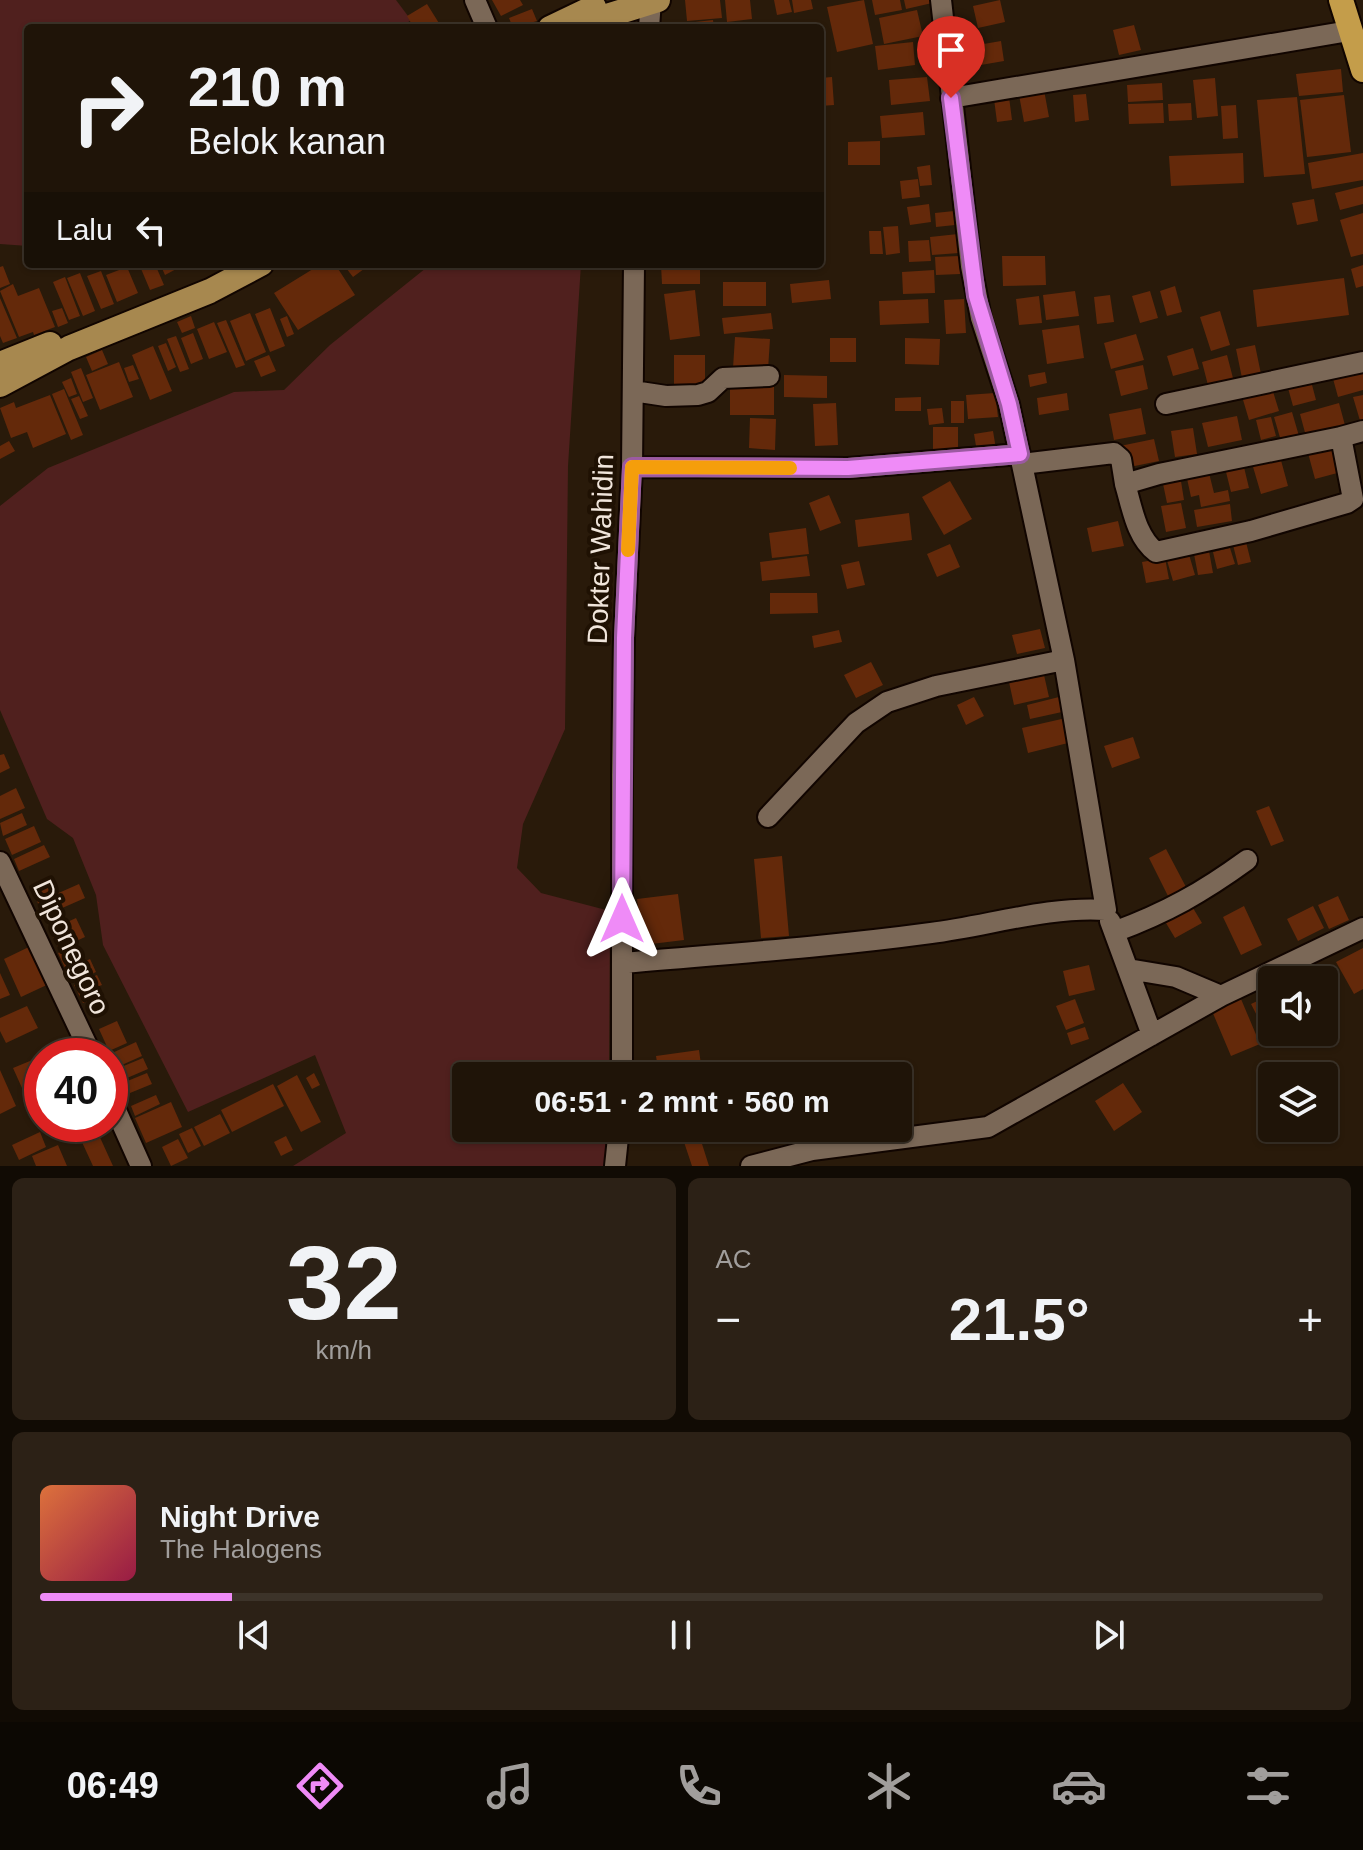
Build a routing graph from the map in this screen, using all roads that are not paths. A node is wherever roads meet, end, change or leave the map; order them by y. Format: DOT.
graph roads {
  1 [pos="475,0"];
  2 [pos="614,0"];
  3 [pos="941,0"];
  4 [pos="1341,0"];
  5 [pos="1352,0"];
  6 [pos="653,1"];
  7 [pos="485,24"];
  8 [pos="557,24"];
  9 [pos="590,24"];
  10 [pos="650,24"];
  11 [pos="1356,34"];
  12 [pos="1363,70"];
  13 [pos="951,98"];
  14 [pos="226,268"];
  15 [pos="253,268"];
  16 [pos="634,268"];
  17 [pos="1363,362"];
  18 [pos="0,364"];
  19 [pos="769,376"];
  20 [pos="0,385"];
  21 [pos="633,391"];
  22 [pos="1166,404"];
  23 [pos="1363,431"];
  24 [pos="1341,437"];
  25 [pos="1021,459"];
  26 [pos="632,467"];
  27 [pos="1125,484"];
  28 [pos="1064,660"];
  29 [pos="768,817"];
  30 [pos="1247,860"];
  31 [pos="3,876"];
  32 [pos="1106,910"];
  33 [pos="1363,928"];
  34 [pos="1114,932"];
  35 [pos="622,963"];
  36 [pos="1128,969"];
  37 [pos="1221,996"];
  38 [pos="1152,1035"];
  39 [pos="83,1038"];
  40 [pos="622,1062"];
  41 [pos="128,1137"];
  42 [pos="618,1142"];
  43 [pos="141,1166"];
  44 [pos="615,1166"];
  45 [pos="751,1166"];
  1 -- 7 [label="street"];
  2 -- 8 [label="main road"];
  3 -- 13 [label="street"];
  4 -- 11 [label="highway"];
  5 -- 11 [label="highway"];
  6 -- 9 [label="main road"];
  6 -- 10 [label="street"];
  11 -- 12 [label="highway"];
  11 -- 13 [label="street"];
  13 -- 25 [label="street"];
  14 -- 18 [label="main road"];
  15 -- 20 [label="main road"];
  16 -- 21 [label="street, Dokter Wahidin"];
  17 -- 22 [label="street"];
  19 -- 21 [label="street"];
  21 -- 26 [label="street, Dokter Wahidin"];
  23 -- 24 [label="street"];
  24 -- 27 [label="street"];
  24 -- 27 [label="street"];
  25 -- 26 [label="street"];
  25 -- 27 [label="street"];
  25 -- 28 [label="street"];
  26 -- 35 [label="street, Dokter Wahidin"];
  28 -- 29 [label="street"];
  28 -- 32 [label="street"];
  30 -- 34 [label="street"];
  31 -- 39 [label="street, Diponegoro"];
  32 -- 34 [label="street"];
  32 -- 35 [label="street"];
  33 -- 37 [label="street"];
  34 -- 36 [label="street"];
  35 -- 40 [label="street, Dokter Wahidin"];
  36 -- 37 [label="street"];
  36 -- 38 [label="street"];
  37 -- 38 [label="street"];
  38 -- 45 [label="street"];
  41 -- 43 [label="street"];
  42 -- 44 [label="street"];
}
